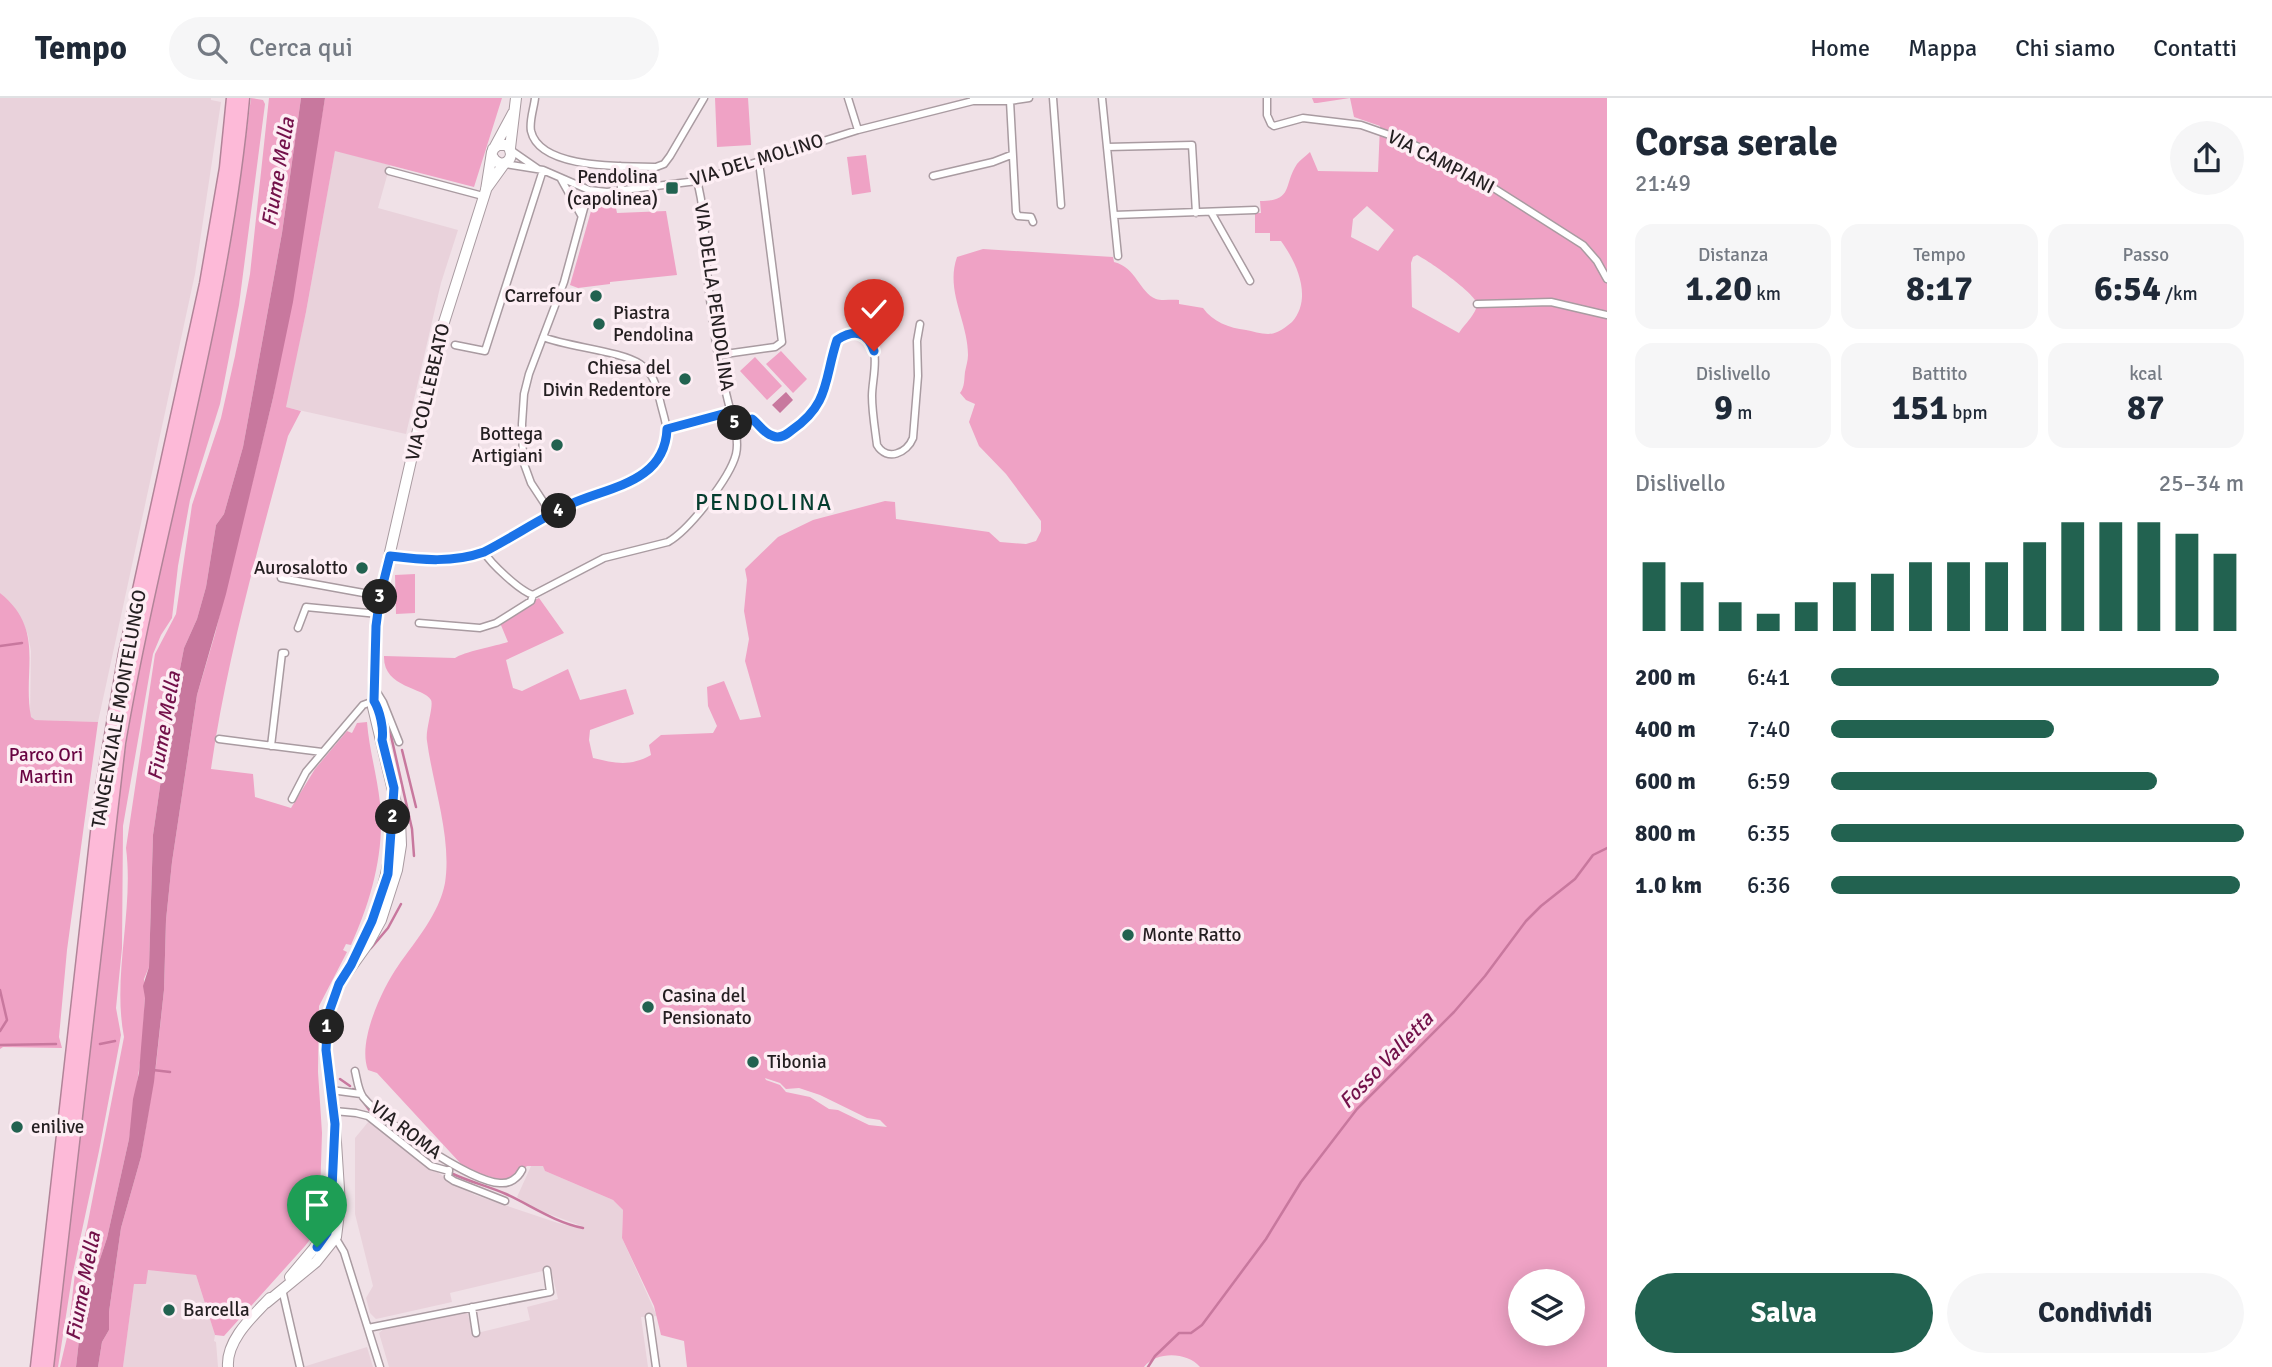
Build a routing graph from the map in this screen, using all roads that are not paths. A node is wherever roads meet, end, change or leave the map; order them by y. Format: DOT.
graph roads {
  1 [pos="233,98"];
  2 [pos="243,98"];
  3 [pos="516,98"];
  4 [pos="535,98"];
  5 [pos="704,98"];
  6 [pos="848,98"];
  7 [pos="1029,98"];
  8 [pos="1053,98"];
  9 [pos="1102,98"];
  10 [pos="1267,98"];
  11 [pos="973,100"];
  12 [pos="1010,102"];
  13 [pos="513,113"];
  14 [pos="858,130"];
  15 [pos="1107,147"];
  16 [pos="511,149"];
  17 [pos="492,153"];
  18 [pos="1011,155"];
  19 [pos="759,162"];
  20 [pos="504,164"];
  21 [pos="620,166"];
  22 [pos="541,170"];
  23 [pos="388,171"];
  24 [pos="933,176"];
  25 [pos="560,177"];
  26 [pos="697,181"];
  27 [pos="589,190"];
  28 [pos="621,191"];
  29 [pos="484,193"];
  30 [pos="1061,205"];
  31 [pos="1255,210"];
  32 [pos="1196,212"];
  33 [pos="1211,212"];
  34 [pos="1114,215"];
  35 [pos="582,216"];
  36 [pos="1033,222"];
  37 [pos="1118,256"];
  38 [pos="1607,279"];
  39 [pos="1250,281"];
  40 [pos="1477,304"];
  41 [pos="1607,315"];
  42 [pos="920,324"];
  43 [pos="543,337"];
  44 [pos="454,345"];
  45 [pos="718,355"];
  46 [pos="730,412"];
  47 [pos="733,424"];
  48 [pos="667,429"];
  49 [pos="552,515"];
  50 [pos="484,552"];
  51 [pos="390,556"];
  52 [pos="281,578"];
  53 [pos="533,595"];
  54 [pos="380,596"];
  55 [pos="378,614"];
  56 [pos="419,622"];
  57 [pos="298,628"];
  58 [pos="285,653"];
  59 [pos="375,689"];
  60 [pos="374,701"];
  61 [pos="219,739"];
  62 [pos="399,742"];
  63 [pos="271,746"];
  64 [pos="323,752"];
  65 [pos="292,799"];
  66 [pos="355,1071"];
  67 [pos="331,1090"];
  68 [pos="361,1094"];
  69 [pos="334,1111"];
  70 [pos="452,1164"];
  71 [pos="522,1170"];
  72 [pos="449,1171"];
  73 [pos="505,1201"];
  74 [pos="331,1235"];
  75 [pos="547,1270"];
  76 [pos="282,1289"];
  77 [pos="266,1303"];
  78 [pos="472,1307"];
  79 [pos="649,1317"];
  80 [pos="368,1328"];
  81 [pos="476,1333"];
  82 [pos="37,1367"];
  83 [pos="47,1367"];
  84 [pos="228,1367"];
  85 [pos="300,1367"];
  86 [pos="380,1367"];
  87 [pos="656,1367"];
  1 -- 82 [label="highway, TANGENZIALE MONTELUNGO"];
  2 -- 83 [label="highway, TANGENZIALE MONTELUNGO"];
  3 -- 13 [label="street, VIA COLLEBEATO"];
  4 -- 21 [label="street"];
  5 -- 21 [label="street"];
  6 -- 14 [label="street"];
  7 -- 12 [label="street"];
  8 -- 30 [label="street"];
  9 -- 15 [label="street"];
  10 -- 38 [label="street, VIA CAMPIANI"];
  11 -- 12 [label="street"];
  11 -- 14 [label="street, VIA DEL MOLINO"];
  12 -- 18 [label="street"];
  13 -- 16 [label="street, VIA COLLEBEATO"];
  13 -- 17 [label="street, VIA COLLEBEATO"];
  14 -- 19 [label="street, VIA DEL MOLINO"];
  15 -- 32 [label="street"];
  15 -- 34 [label="street"];
  16 -- 17 [label="street"];
  16 -- 20 [label="street"];
  16 -- 22 [label="street, VIA DEL MOLINO"];
  17 -- 20 [label="street"];
  17 -- 29 [label="street, VIA COLLEBEATO"];
  18 -- 24 [label="street"];
  18 -- 36 [label="street"];
  19 -- 26 [label="street, VIA DEL MOLINO"];
  19 -- 45 [label="street"];
  20 -- 22 [label="street, VIA DEL MOLINO"];
  20 -- 29 [label="street, VIA COLLEBEATO"];
  21 -- 28 [label="street"];
  22 -- 25 [label="street, VIA DEL MOLINO"];
  22 -- 44 [label="street"];
  23 -- 29 [label="street"];
  25 -- 27 [label="street, VIA DEL MOLINO"];
  25 -- 35 [label="street"];
  26 -- 28 [label="street, VIA DEL MOLINO"];
  26 -- 45 [label="street, VIA DELLA PENDOLINA"];
  27 -- 28 [label="street, VIA DEL MOLINO"];
  27 -- 35 [label="street"];
  29 -- 51 [label="street, VIA COLLEBEATO"];
  31 -- 33 [label="street"];
  32 -- 33 [label="street"];
  32 -- 34 [label="street"];
  33 -- 39 [label="street"];
  34 -- 37 [label="street"];
  35 -- 43 [label="street"];
  40 -- 41 [label="street"];
  42 -- 47 [label="street"];
  43 -- 48 [label="street"];
  43 -- 49 [label="street"];
  45 -- 46 [label="street, VIA DELLA PENDOLINA"];
  46 -- 47 [label="street, VIA DELLA PENDOLINA"];
  46 -- 48 [label="street, VIA DELLA PENDOLINA"];
  47 -- 53 [label="street, VIA DELLA PENDOLINA"];
  48 -- 49 [label="street"];
  49 -- 50 [label="street"];
  50 -- 51 [label="street"];
  50 -- 53 [label="street"];
  51 -- 54 [label="street, VIA COLLEBEATO"];
  52 -- 54 [label="street"];
  53 -- 56 [label="street, VIA DELLA PENDOLINA"];
  54 -- 55 [label="street, VIA COLLEBEATO"];
  55 -- 57 [label="street"];
  55 -- 59 [label="street, VIA COLLEBEATO"];
  58 -- 63 [label="street"];
  59 -- 60 [label="street, VIA COLLEBEATO"];
  59 -- 62 [label="street, VIA COLLEBEATO"];
  60 -- 64 [label="street"];
  60 -- 67 [label="street"];
  61 -- 63 [label="street"];
  63 -- 64 [label="street"];
  64 -- 65 [label="street"];
  66 -- 68 [label="street, VIA ROMA"];
  67 -- 68 [label="street, VIA ROMA"];
  67 -- 69 [label="street"];
  68 -- 70 [label="street, VIA ROMA"];
  69 -- 72 [label="street, VIA ROMA"];
  69 -- 74 [label="street"];
  70 -- 71 [label="street, VIA ROMA"];
  70 -- 72 [label="street, VIA ROMA"];
  72 -- 73 [label="street, VIA ROMA"];
  74 -- 76 [label="street"];
  74 -- 77 [label="street"];
  74 -- 80 [label="street"];
  75 -- 78 [label="street"];
  76 -- 77 [label="street"];
  76 -- 85 [label="street"];
  77 -- 84 [label="street"];
  78 -- 80 [label="street"];
  78 -- 81 [label="street"];
  79 -- 87 [label="street"];
  80 -- 86 [label="street"];
}
